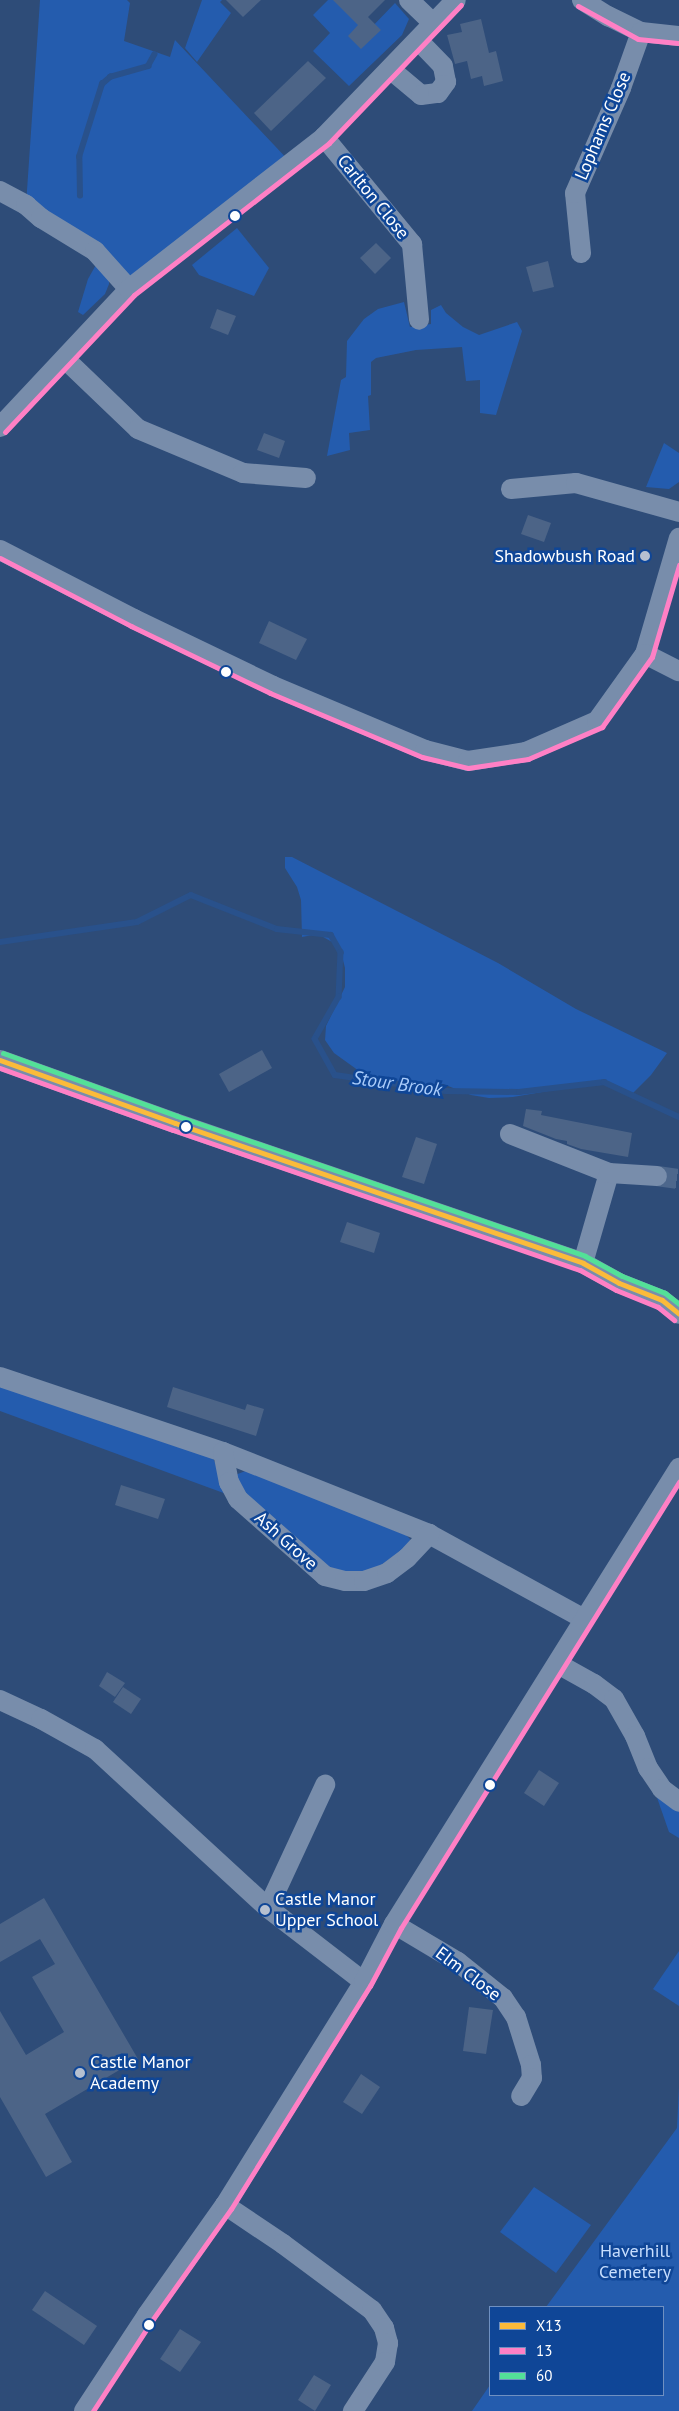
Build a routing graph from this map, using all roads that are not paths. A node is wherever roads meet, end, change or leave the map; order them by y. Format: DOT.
graph roads {
  1 [pos="409,0"];
  2 [pos="456,0"];
  3 [pos="582,0"];
  4 [pos="433,23"];
  5 [pos="641,32"];
  6 [pos="679,36"];
  7 [pos="419,41"];
  8 [pos="390,69"];
  9 [pos="324,137"];
  10 [pos="0,191"];
  11 [pos="581,253"];
  12 [pos="129,289"];
  13 [pos="419,320"];
  14 [pos="65,359"];
  15 [pos="0,427"];
  16 [pos="306,478"];
  17 [pos="511,489"];
  18 [pos="679,512"];
  19 [pos="679,538"];
  20 [pos="0,550"];
  21 [pos="645,654"];
  22 [pos="679,671"];
  23 [pos="0,1060"];
  24 [pos="510,1134"];
  25 [pos="609,1173"];
  26 [pos="657,1176"];
  27 [pos="583,1263"];
  28 [pos="679,1314"];
  29 [pos="0,1377"];
  30 [pos="223,1452"];
  31 [pos="679,1468"];
  32 [pos="429,1534"];
  33 [pos="584,1619"];
  34 [pos="558,1664"];
  35 [pos="0,1700"];
  36 [pos="325,1786"];
  37 [pos="679,1802"];
  38 [pos="268,1908"];
  39 [pos="394,1924"];
  40 [pos="364,1982"];
  41 [pos="521,2096"];
  42 [pos="224,2205"];
  43 [pos="84,2411"];
  44 [pos="353,2411"];
  1 -- 4 [label="street"];
  2 -- 4 [label="street"];
  3 -- 5 [label="street"];
  4 -- 7 [label="street"];
  5 -- 6 [label="street"];
  5 -- 11 [label="street, Lophams Close"];
  7 -- 8 [label="street"];
  7 -- 8 [label="street"];
  8 -- 9 [label="street"];
  9 -- 12 [label="street"];
  9 -- 13 [label="street, Carlton Close"];
  10 -- 12 [label="street"];
  12 -- 14 [label="street"];
  14 -- 15 [label="street"];
  14 -- 16 [label="street"];
  17 -- 18 [label="street"];
  19 -- 21 [label="street"];
  20 -- 21 [label="street"];
  21 -- 22 [label="street"];
  23 -- 27 [label="street"];
  24 -- 25 [label="street"];
  25 -- 26 [label="street"];
  25 -- 27 [label="street"];
  27 -- 28 [label="street"];
  29 -- 30 [label="street"];
  30 -- 32 [label="street"];
  30 -- 32 [label="street, Ash Grove"];
  31 -- 33 [label="street"];
  32 -- 33 [label="street"];
  33 -- 34 [label="street"];
  34 -- 37 [label="street"];
  34 -- 39 [label="street"];
  35 -- 38 [label="street"];
  36 -- 38 [label="street"];
  38 -- 40 [label="street"];
  39 -- 40 [label="street"];
  39 -- 41 [label="street, Elm Close"];
  40 -- 42 [label="street"];
  42 -- 43 [label="street"];
  42 -- 44 [label="street"];
}
